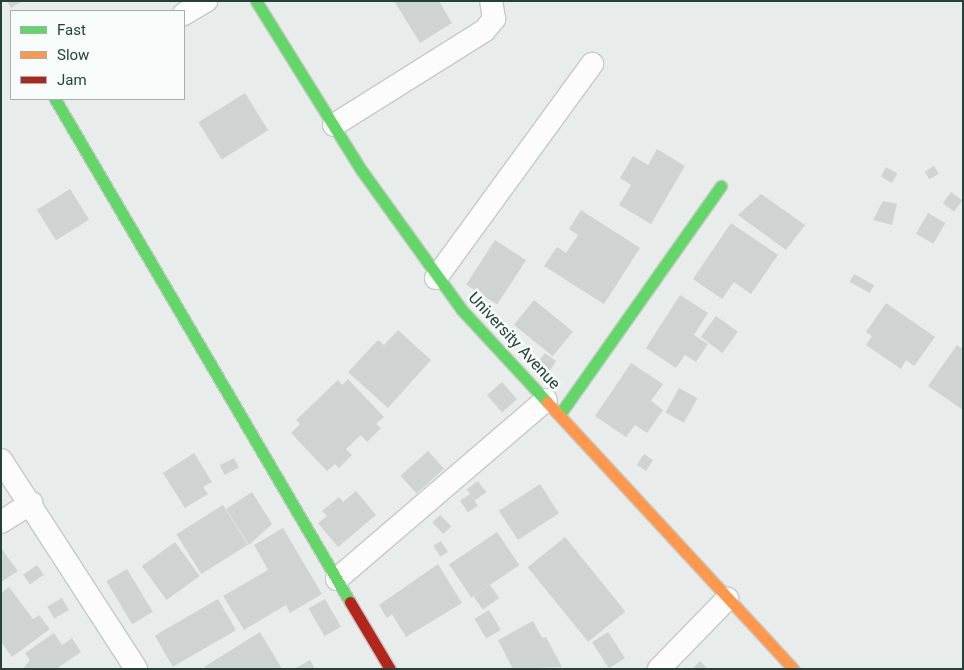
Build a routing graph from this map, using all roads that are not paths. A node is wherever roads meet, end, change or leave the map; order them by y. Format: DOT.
graph roads {
  1 [pos="206,1"];
  2 [pos="256,1"];
  3 [pos="490,1"];
  4 [pos="185,13"];
  5 [pos="592,64"];
  6 [pos="56,100"];
  7 [pos="334,125"];
  8 [pos="721,186"];
  9 [pos="436,278"];
  10 [pos="553,407"];
  11 [pos="1,460"];
  12 [pos="31,503"];
  13 [pos="1,522"];
  14 [pos="337,578"];
  15 [pos="727,600"];
  16 [pos="136,669"];
  17 [pos="390,669"];
  18 [pos="659,669"];
  19 [pos="793,669"];
  1 -- 4 [label="street"];
  2 -- 7 [label="street, University Avenue"];
  3 -- 7 [label="street"];
  5 -- 9 [label="street"];
  6 -- 14 [label="street"];
  7 -- 9 [label="street, University Avenue"];
  8 -- 10 [label="street"];
  9 -- 10 [label="street, University Avenue"];
  10 -- 14 [label="street"];
  10 -- 15 [label="street, University Avenue"];
  11 -- 12 [label="street"];
  12 -- 13 [label="street"];
  12 -- 16 [label="street"];
  14 -- 17 [label="street"];
  15 -- 18 [label="street"];
  15 -- 19 [label="street, University Avenue"];
}
